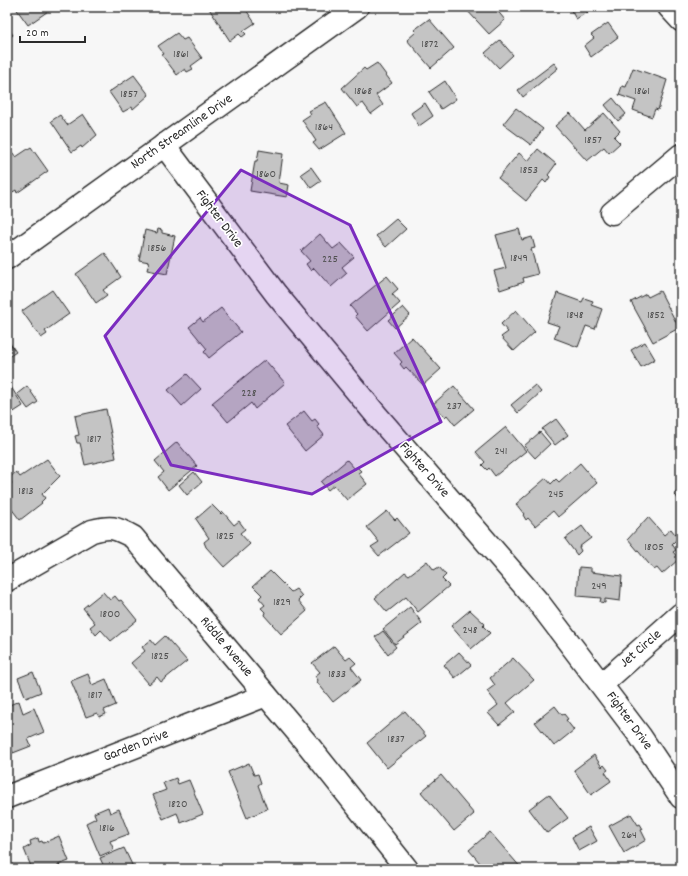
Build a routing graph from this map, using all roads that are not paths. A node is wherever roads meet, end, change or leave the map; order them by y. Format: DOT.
graph roads {
  1 [pos="357,7"];
  2 [pos="670,7"];
  3 [pos="681,20"];
  4 [pos="164,145"];
  5 [pos="681,155"];
  6 [pos="612,212"];
  7 [pos="7,258"];
  8 [pos="7,580"];
  9 [pos="681,614"];
  10 [pos="602,684"];
  11 [pos="266,695"];
  12 [pos="7,796"];
  13 [pos="681,797"];
  14 [pos="406,869"];
  1 -- 4 [label="street, North Streamline Drive"];
  2 -- 3 [label="street"];
  4 -- 7 [label="street, North Streamline Drive"];
  4 -- 10 [label="street, Fighter Drive"];
  5 -- 6 [label="street"];
  8 -- 11 [label="street, Riddle Avenue"];
  9 -- 10 [label="street, Jet Circle"];
  10 -- 13 [label="street, Fighter Drive"];
  11 -- 12 [label="street, Garden Drive"];
  11 -- 14 [label="street, Riddle Avenue"];
}
